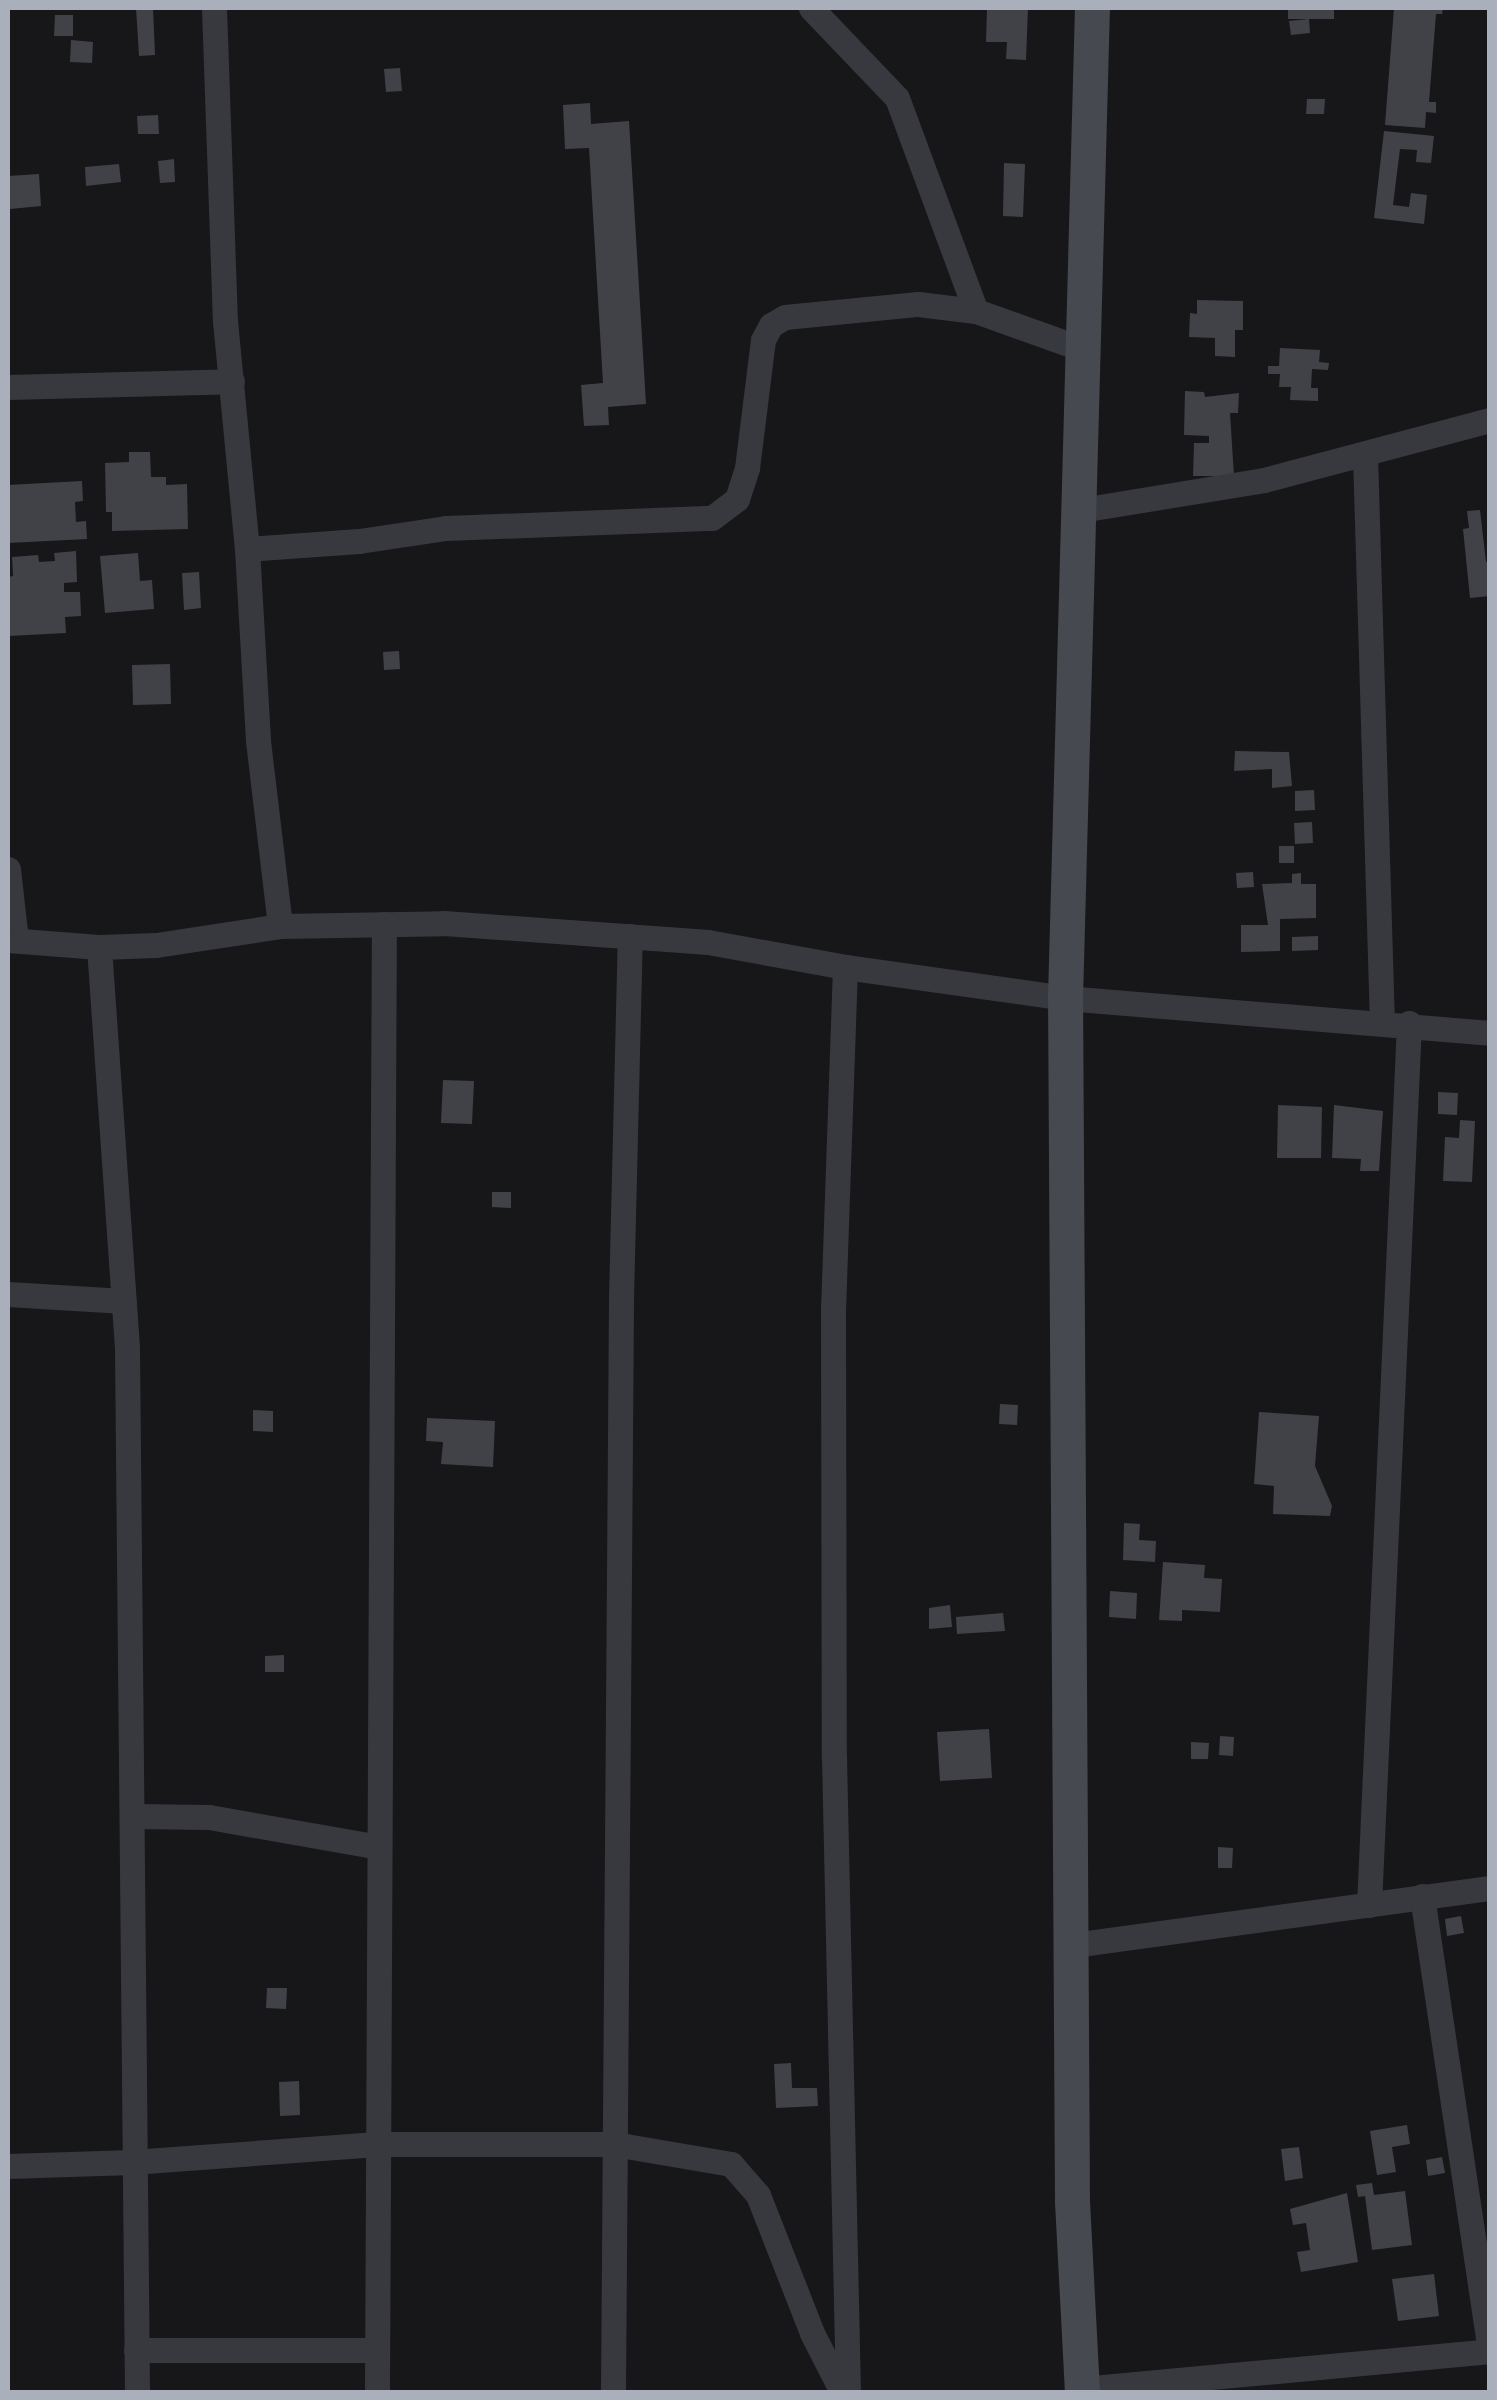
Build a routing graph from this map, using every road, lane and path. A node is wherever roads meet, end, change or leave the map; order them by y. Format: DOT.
graph roads {
  1 [pos="214,8"];
  2 [pos="810,8"];
  3 [pos="1092,8"];
  4 [pos="976,312"];
  5 [pos="1084,350"];
  6 [pos="232,380"];
  7 [pos="8,388"];
  8 [pos="1490,420"];
  9 [pos="1365,455"];
  10 [pos="1081,510"];
  11 [pos="247,548"];
  12 [pos="8,870"];
  13 [pos="384,924"];
  14 [pos="280,926"];
  15 [pos="630,936"];
  16 [pos="12,940"];
  17 [pos="99,947"];
  18 [pos="845,967"];
  19 [pos="1065,998"];
  20 [pos="1382,1023"];
  21 [pos="1409,1023"];
  22 [pos="1490,1032"];
  23 [pos="8,1294"];
  24 [pos="124,1300"];
  25 [pos="133,1816"];
  26 [pos="380,1847"];
  27 [pos="1490,1888"];
  28 [pos="1422,1896"];
  29 [pos="1369,1906"];
  30 [pos="1073,1945"];
  31 [pos="380,2144"];
  32 [pos="614,2144"];
  33 [pos="132,2162"];
  34 [pos="8,2166"];
  35 [pos="136,2350"];
  36 [pos="377,2350"];
  37 [pos="1082,2391"];
  38 [pos="137,2392"];
  39 [pos="377,2392"];
  40 [pos="613,2392"];
  41 [pos="845,2392"];
  1 -- 6 [label="street"];
  2 -- 4 [label="street"];
  3 -- 5 [label="street"];
  4 -- 5 [label="street"];
  4 -- 11 [label="street"];
  5 -- 10 [label="street"];
  6 -- 7 [label="street"];
  6 -- 11 [label="street"];
  8 -- 9 [label="street"];
  9 -- 10 [label="street"];
  9 -- 20 [label="street"];
  10 -- 19 [label="street"];
  11 -- 14 [label="street"];
  12 -- 16 [label="street"];
  13 -- 14 [label="street"];
  13 -- 15 [label="street"];
  13 -- 26 [label="street"];
  14 -- 17 [label="street"];
  15 -- 18 [label="street"];
  15 -- 32 [label="street"];
  16 -- 17 [label="street"];
  17 -- 24 [label="street"];
  18 -- 19 [label="street"];
  18 -- 41 [label="street"];
  19 -- 20 [label="street"];
  19 -- 30 [label="street"];
  20 -- 21 [label="street"];
  21 -- 22 [label="street"];
  21 -- 29 [label="street"];
  23 -- 24 [label="street"];
  24 -- 25 [label="street"];
  25 -- 26 [label="street"];
  25 -- 33 [label="street"];
  26 -- 31 [label="street"];
  27 -- 28 [label="street"];
  28 -- 29 [label="street"];
  28 -- 37 [label="street"];
  29 -- 30 [label="street"];
  30 -- 37 [label="street"];
  31 -- 32 [label="street"];
  31 -- 33 [label="street"];
  31 -- 36 [label="street"];
  32 -- 40 [label="street"];
  32 -- 41 [label="street"];
  33 -- 34 [label="street"];
  33 -- 35 [label="street"];
  35 -- 36 [label="street"];
  35 -- 38 [label="street"];
  36 -- 39 [label="street"];
}
